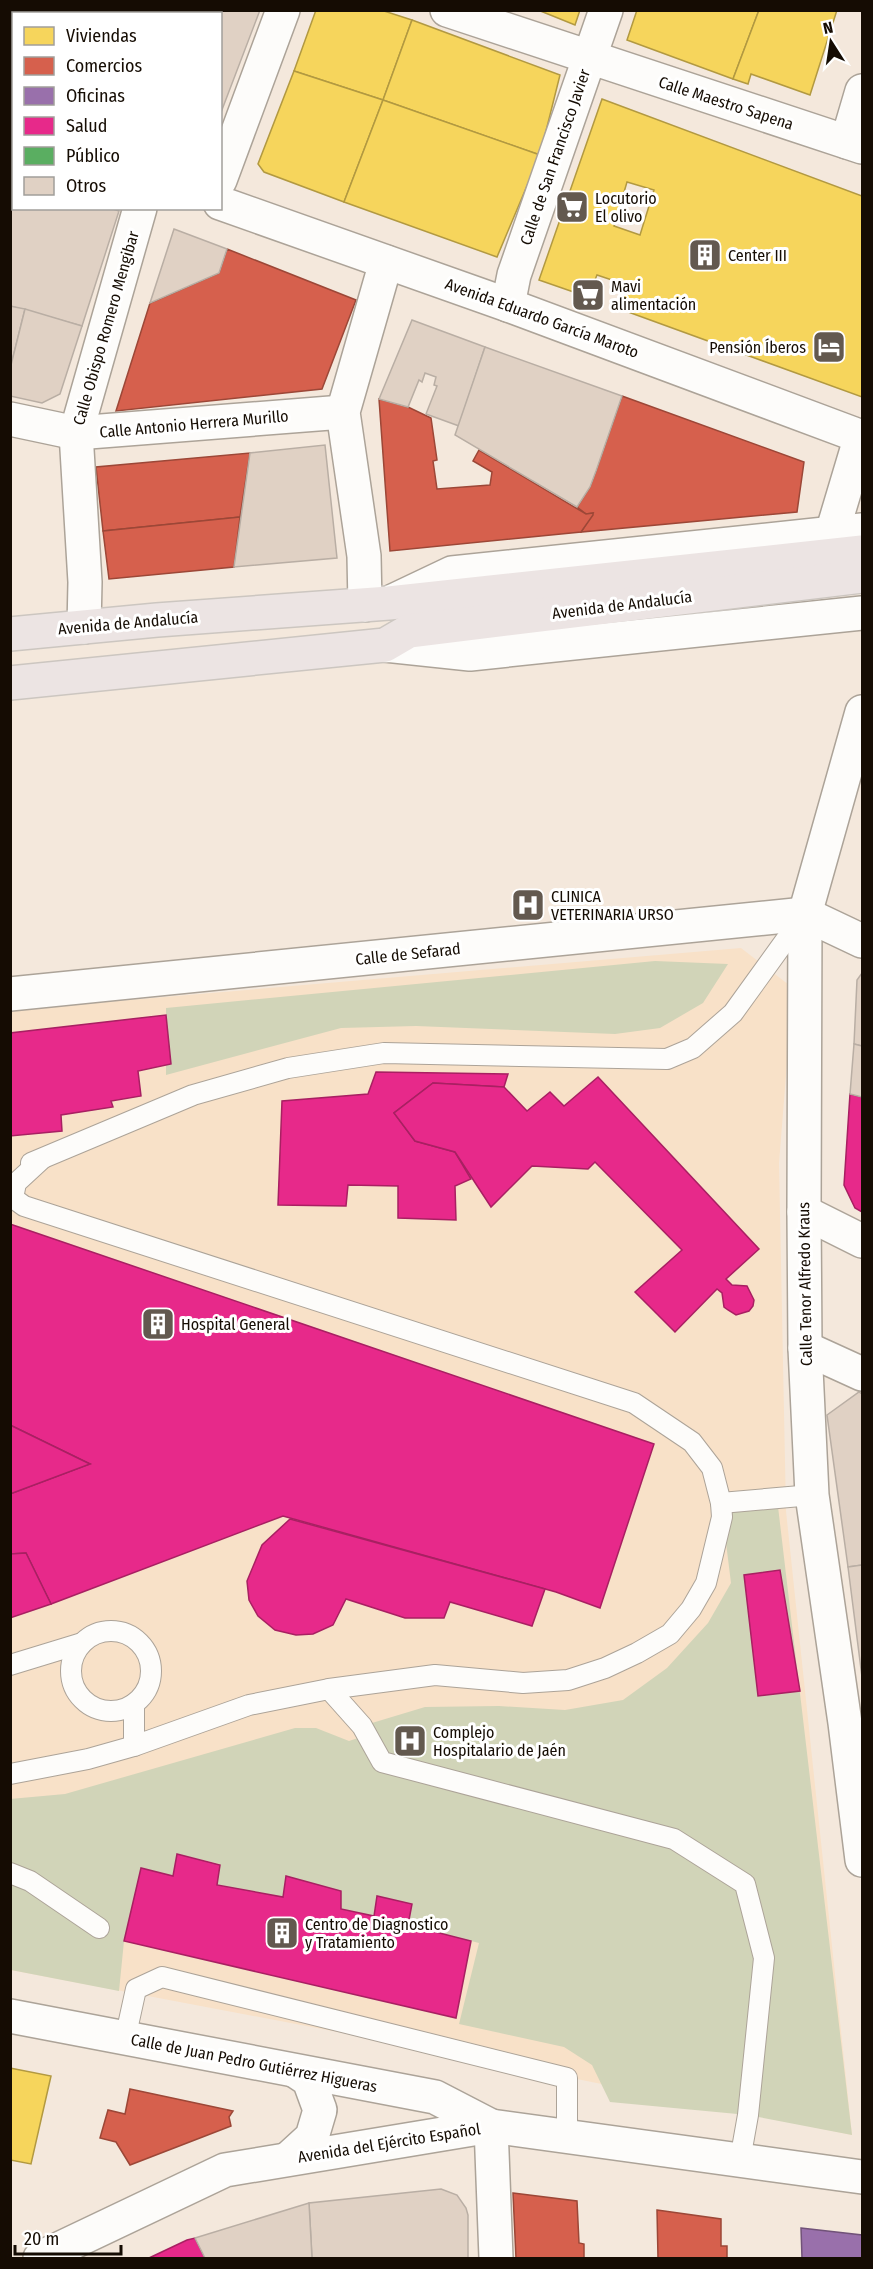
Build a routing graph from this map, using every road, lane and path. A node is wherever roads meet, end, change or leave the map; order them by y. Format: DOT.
graph roads {
  1 [pos="284,10"];
  2 [pos="447,10"];
  3 [pos="606,10"];
  4 [pos="590,58"];
  5 [pos="862,91"];
  6 [pos="855,144"];
  7 [pos="222,175"];
  8 [pos="222,204"];
  9 [pos="139,210"];
  10 [pos="386,262"];
  11 [pos="508,305"];
  12 [pos="343,412"];
  13 [pos="10,419"];
  14 [pos="76,433"];
  15 [pos="862,436"];
  16 [pos="847,532"];
  17 [pos="862,552"];
  18 [pos="862,576"];
  19 [pos="377,604"];
  20 [pos="862,613"];
  21 [pos="84,627"];
  22 [pos="10,634"];
  23 [pos="385,645"];
  24 [pos="10,683"];
  25 [pos="862,712"];
  26 [pos="805,914"];
  27 [pos="862,941"];
  28 [pos="10,994"];
  29 [pos="42,1159"];
  30 [pos="10,1172"];
  31 [pos="804,1212"];
  32 [pos="862,1241"];
  33 [pos="805,1348"];
  34 [pos="862,1374"];
  35 [pos="812,1495"];
  36 [pos="721,1503"];
  37 [pos="82,1643"];
  38 [pos="10,1665"];
  39 [pos="329,1689"];
  40 [pos="134,1704"];
  41 [pos="134,1746"];
  42 [pos="10,1774"];
  43 [pos="862,1860"];
  44 [pos="10,1873"];
  45 [pos="99,1928"];
  46 [pos="10,2016"];
  47 [pos="125,2039"];
  48 [pos="297,2072"];
  49 [pos="491,2126"];
  50 [pos="567,2136"];
  51 [pos="288,2159"];
  52 [pos="740,2160"];
  53 [pos="862,2177"];
  54 [pos="40,2259"];
  55 [pos="496,2259"];
  1 -- 7 [label="street"];
  2 -- 4 [label="street, Calle Maestro Sapena"];
  3 -- 4 [label="street, Calle de San Francisco Javier"];
  4 -- 6 [label="street, Calle Maestro Sapena"];
  4 -- 11 [label="street, Calle de San Francisco Javier"];
  5 -- 6 [label="street"];
  8 -- 10 [label="street, Avenida Eduardo García Maroto"];
  9 -- 14 [label="street, Calle Obispo Romero Mengibar"];
  10 -- 11 [label="street, Avenida Eduardo García Maroto"];
  10 -- 12 [label="street"];
  11 -- 15 [label="street, Avenida Eduardo García Maroto"];
  12 -- 14 [label="street, Calle Antonio Herrera Murillo"];
  12 -- 19 [label="street"];
  13 -- 14 [label="street, Calle Antonio Herrera Murillo"];
  14 -- 21 [label="street, Calle Obispo Romero Mengibar"];
  15 -- 16 [label="street"];
  16 -- 19 [label="street, Avenida de Andalucía"];
  17 -- 19 [label="main road, Avenida de Andalucía"];
  18 -- 23 [label="main road, Avenida de Andalucía"];
  19 -- 21 [label="main road, Avenida de Andalucía"];
  20 -- 23 [label="street, Avenida de Andalucía"];
  21 -- 22 [label="main road, Avenida de Andalucía"];
  23 -- 24 [label="main road, Avenida de Andalucía"];
  25 -- 26 [label="street, Calle Tenor Alfredo Kraus"];
  26 -- 27 [label="street"];
  26 -- 28 [label="street, Calle de Sefarad"];
  26 -- 29 [label="lane"];
  26 -- 31 [label="street, Calle Tenor Alfredo Kraus"];
  29 -- 30 [label="lane"];
  29 -- 36 [label="lane"];
  31 -- 32 [label="street"];
  31 -- 33 [label="street, Calle Tenor Alfredo Kraus"];
  33 -- 34 [label="street"];
  33 -- 35 [label="street, Calle Tenor Alfredo Kraus"];
  35 -- 36 [label="lane"];
  35 -- 43 [label="street, Calle Tenor Alfredo Kraus"];
  36 -- 39 [label="lane"];
  37 -- 38 [label="lane"];
  37 -- 40 [label="lane"];
  37 -- 40 [label="lane"];
  39 -- 41 [label="lane"];
  39 -- 52 [label="lane"];
  40 -- 41 [label="lane"];
  41 -- 42 [label="lane"];
  44 -- 45 [label="lane"];
  46 -- 47 [label="street, Calle de Juan Pedro Gutiérrez Higueras"];
  47 -- 48 [label="street, Calle de Juan Pedro Gutiérrez Higueras"];
  47 -- 50 [label="lane"];
  48 -- 49 [label="street, Calle de Juan Pedro Gutiérrez Higueras"];
  48 -- 51 [label="street"];
  49 -- 50 [label="street, Avenida del Ejército Español"];
  49 -- 51 [label="street, Avenida del Ejército Español"];
  49 -- 55 [label="street"];
  50 -- 52 [label="street, Avenida del Ejército Español"];
  51 -- 54 [label="street, Avenida del Ejército Español"];
  52 -- 53 [label="street, Avenida del Ejército Español"];
}
